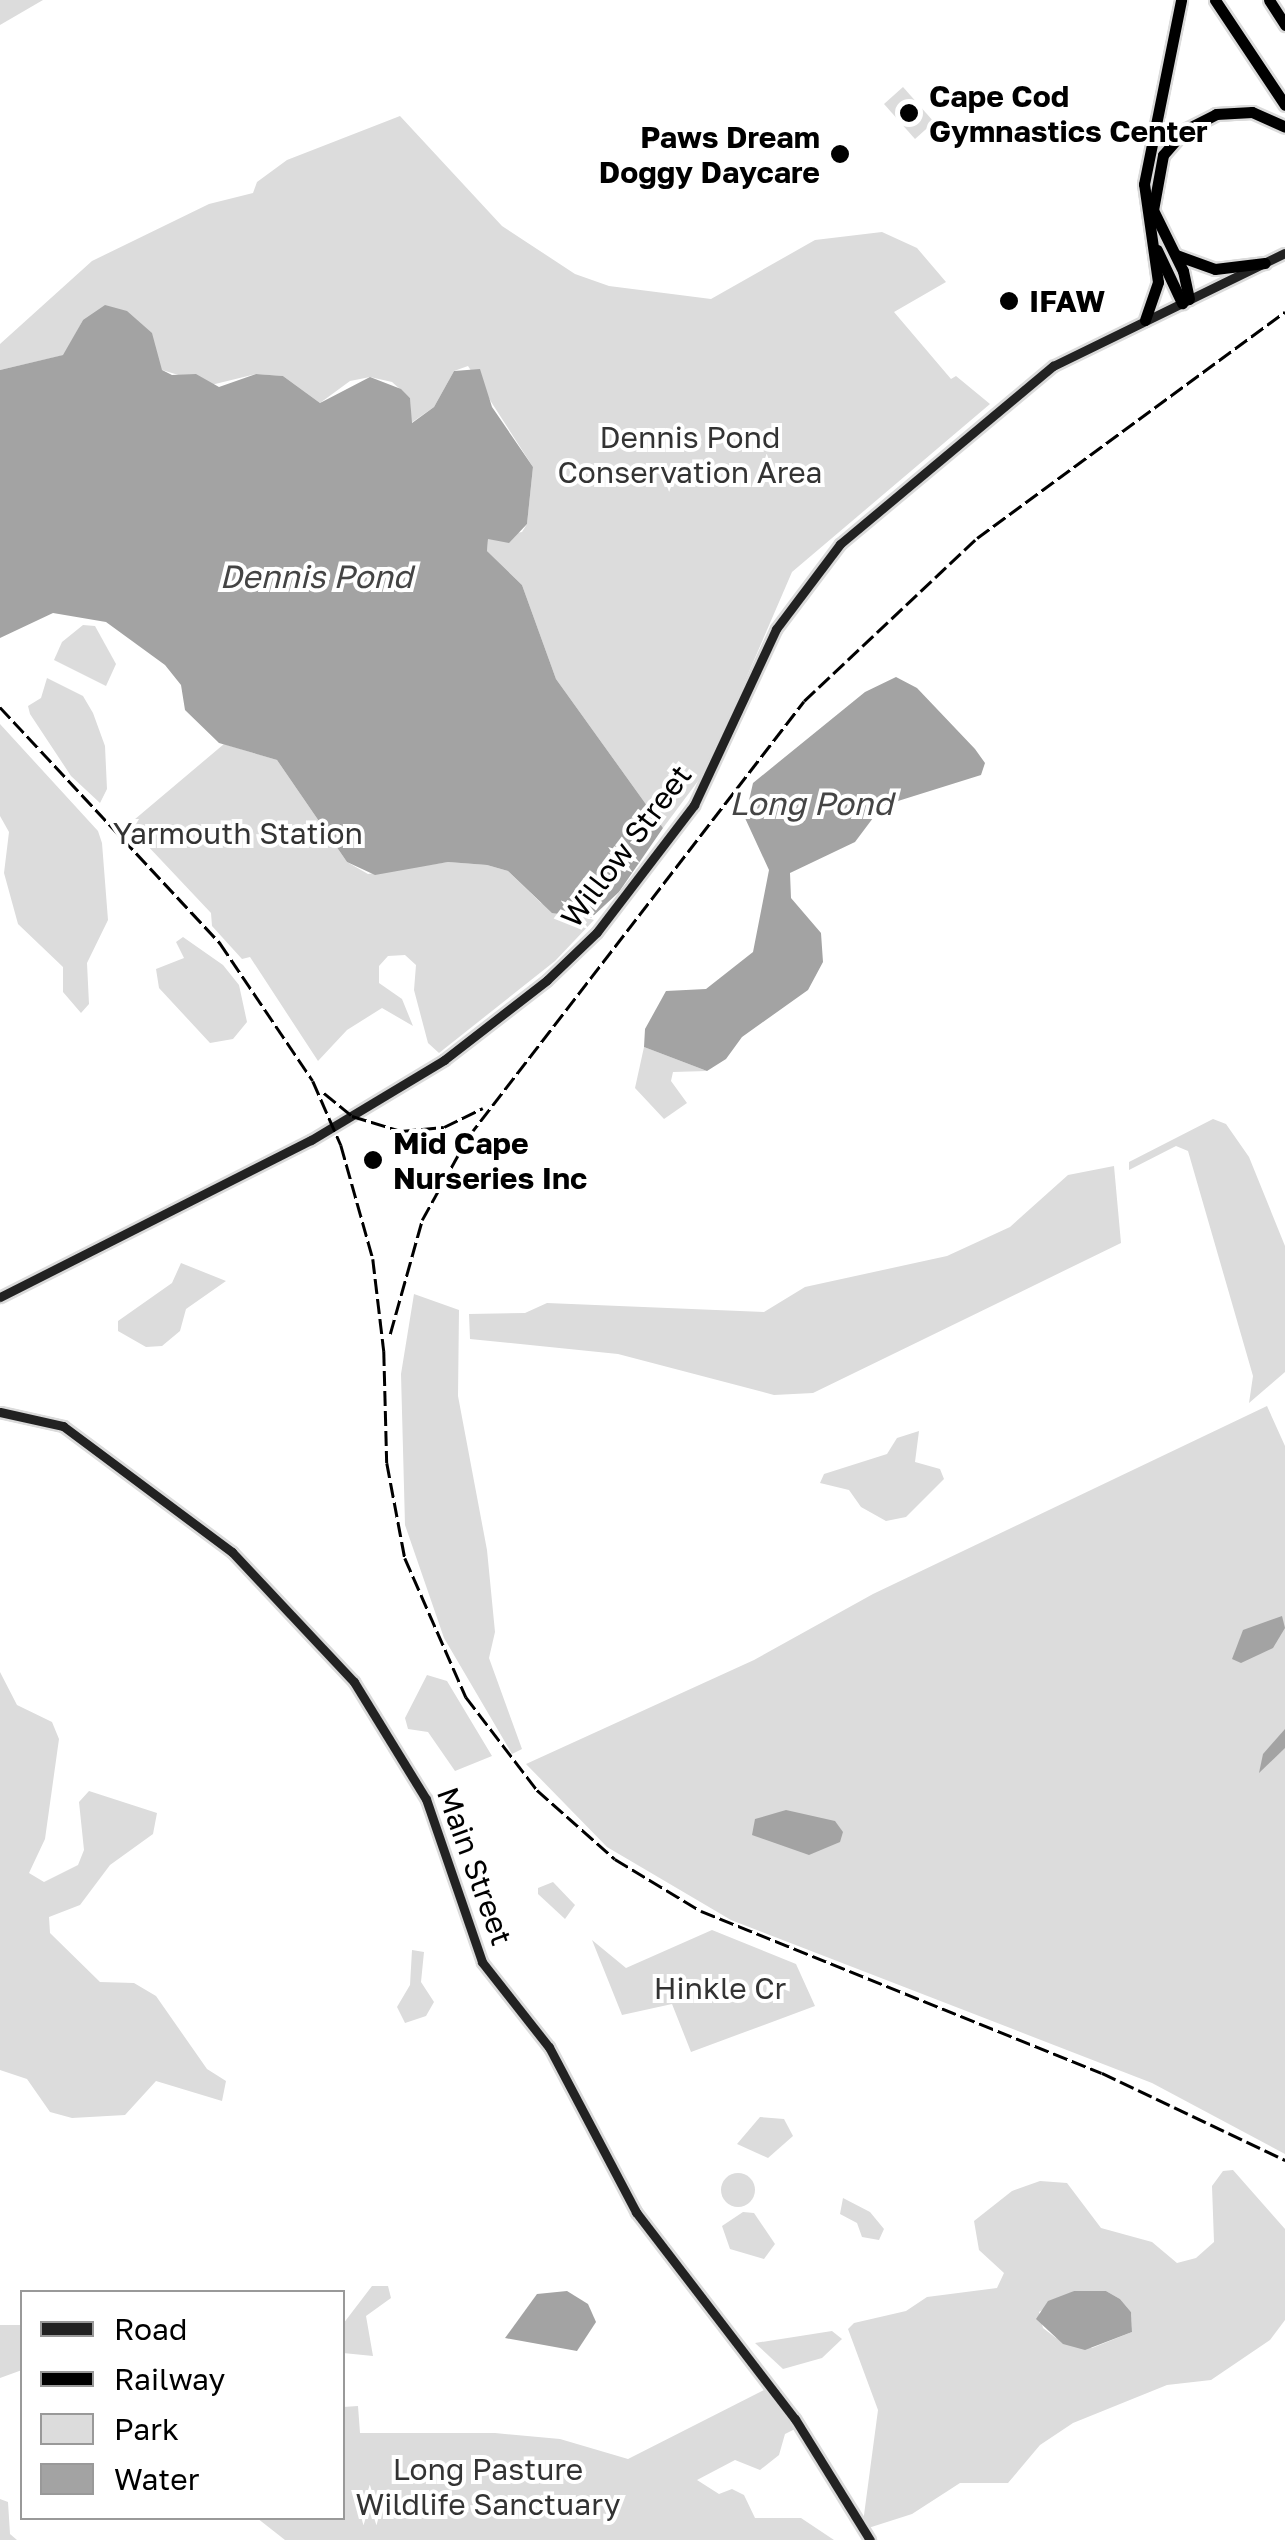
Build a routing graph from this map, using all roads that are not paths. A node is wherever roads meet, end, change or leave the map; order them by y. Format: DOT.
graph roads {
  1 [pos="1181,0"];
  2 [pos="1215,0"];
  3 [pos="1269,0"];
  4 [pos="1285,25"];
  5 [pos="1285,105"];
  6 [pos="1285,126"];
  7 [pos="1147,228"];
  8 [pos="1172,252"];
  9 [pos="1285,254"];
  10 [pos="1264,263"];
  11 [pos="1186,301"];
  12 [pos="1144,320"];
  13 [pos="0,1297"];
  14 [pos="0,1412"];
  15 [pos="870,2540"];
  1 -- 7 [label="highway"];
  2 -- 5 [label="highway"];
  3 -- 4 [label="highway"];
  6 -- 8 [label="highway"];
  7 -- 11 [label="highway"];
  7 -- 12 [label="highway"];
  8 -- 10 [label="highway"];
  8 -- 11 [label="highway"];
  9 -- 10 [label="main road, Willow Street"];
  10 -- 11 [label="main road, Willow Street"];
  11 -- 12 [label="main road, Willow Street"];
  12 -- 13 [label="main road, Willow Street"];
  14 -- 15 [label="main road, Main Street"];
}
